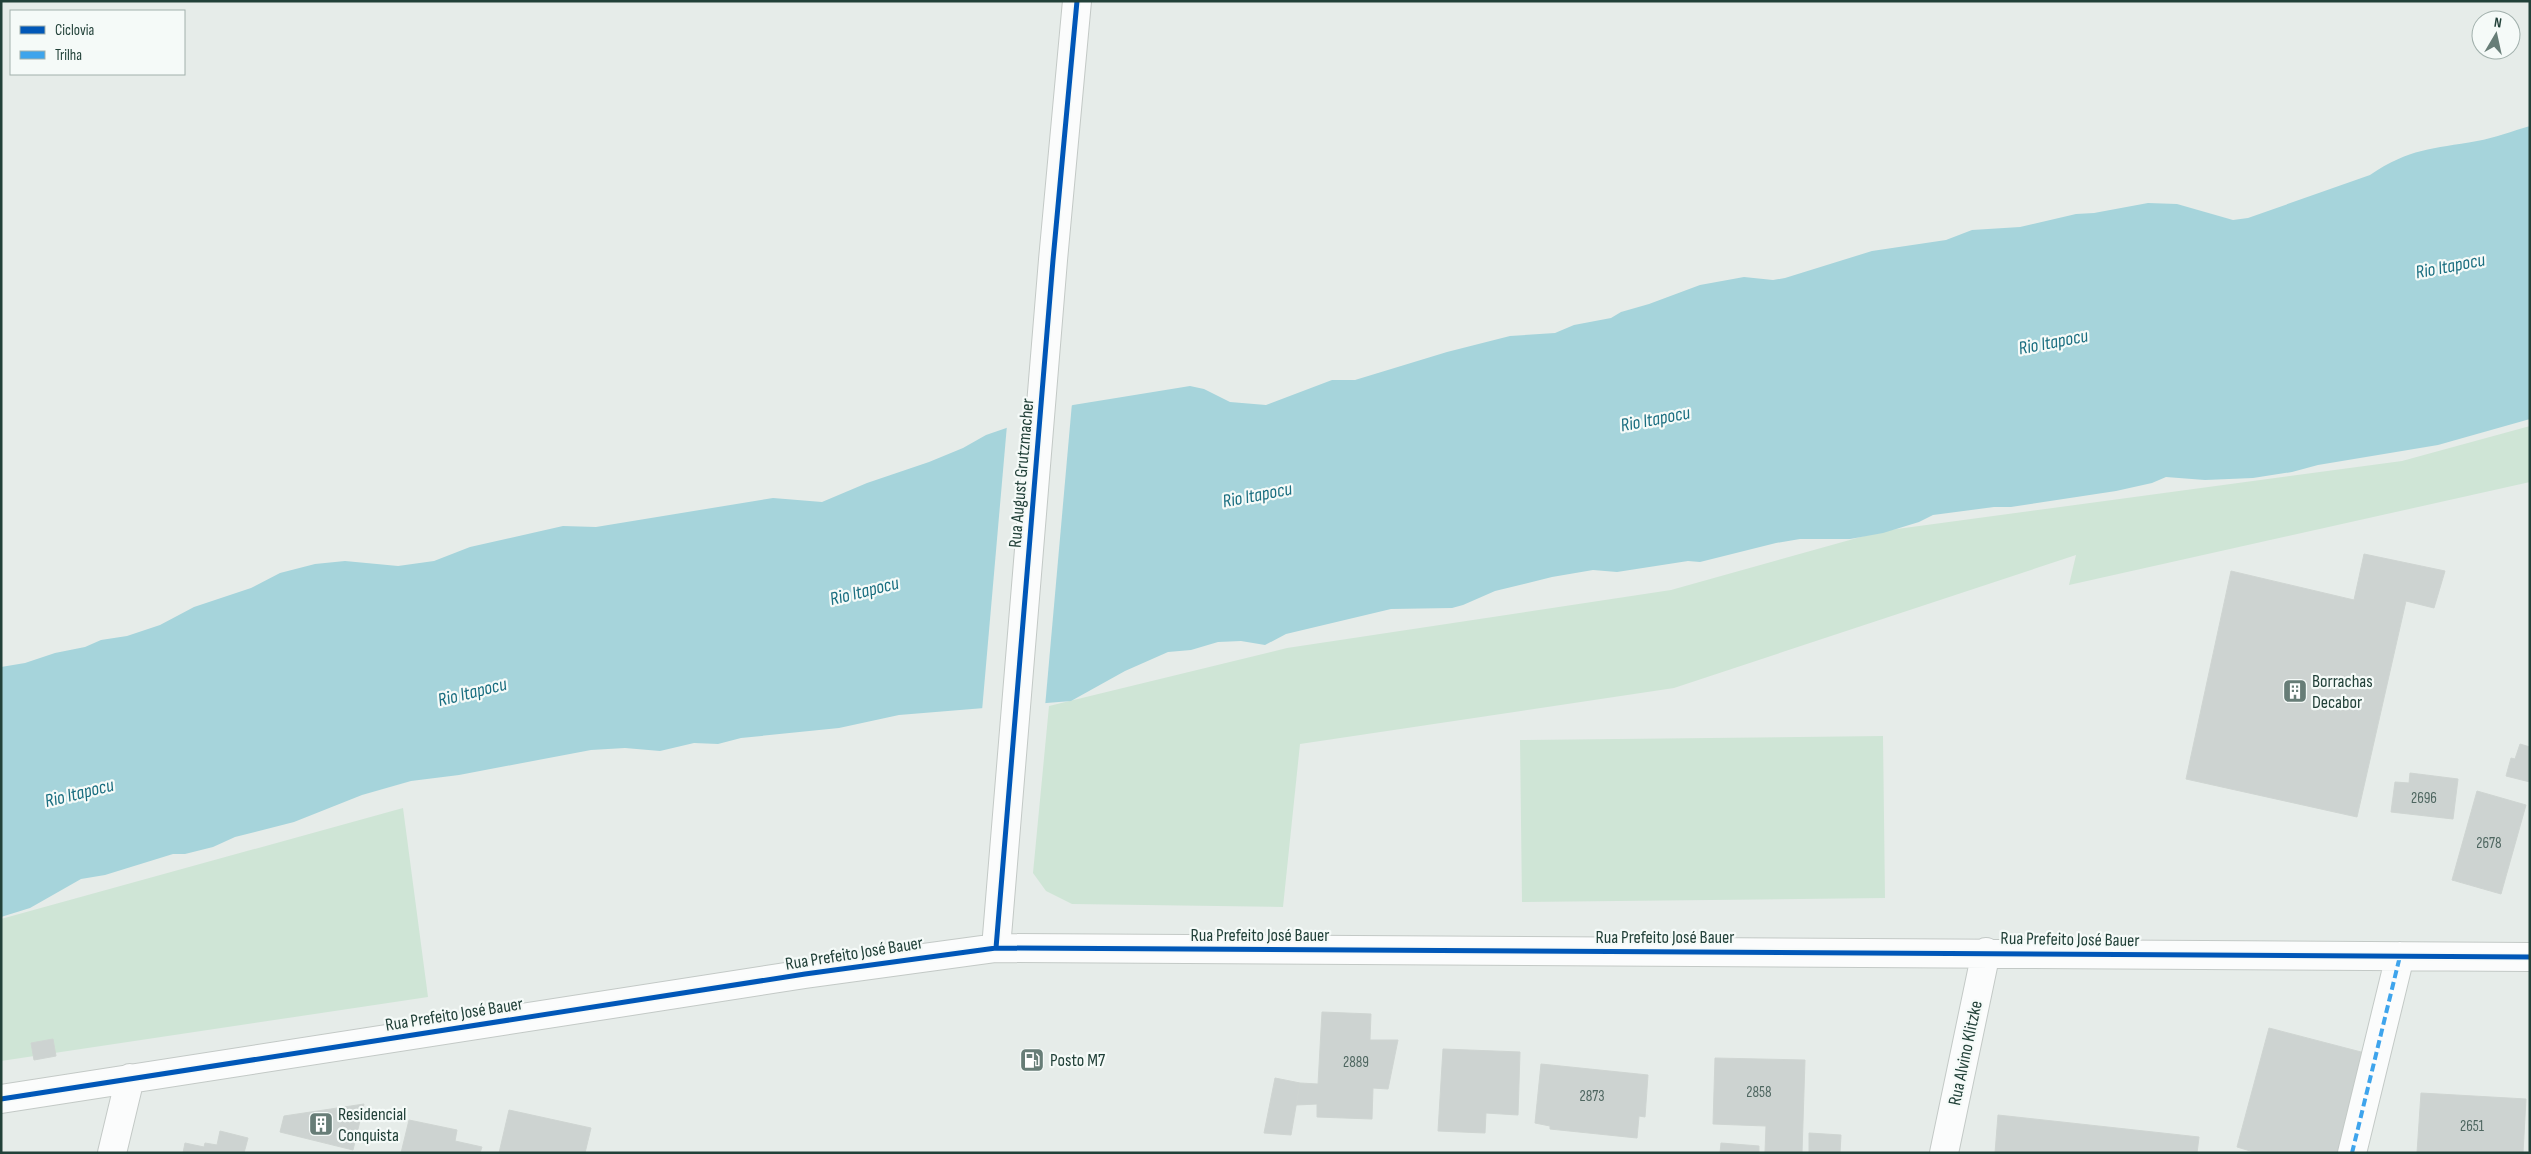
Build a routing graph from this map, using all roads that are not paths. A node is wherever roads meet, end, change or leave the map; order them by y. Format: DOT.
graph roads {
  1 [pos="1077,1"];
  2 [pos="996,948"];
  3 [pos="1986,952"];
  4 [pos="2400,956"];
  5 [pos="2530,957"];
  6 [pos="130,1078"];
  7 [pos="1,1099"];
  8 [pos="112,1153"];
  9 [pos="1944,1153"];
  10 [pos="2352,1153"];
  1 -- 2 [label="street, Rua August Grutzmacher"];
  2 -- 3 [label="street, Rua Prefeito José Bauer"];
  2 -- 6 [label="street, Rua Prefeito José Bauer"];
  3 -- 4 [label="street, Rua Prefeito José Bauer"];
  3 -- 9 [label="street, Rua Alvino Klitzke"];
  4 -- 5 [label="street, Rua Prefeito José Bauer"];
  4 -- 10 [label="street"];
  6 -- 7 [label="street, Rua Prefeito José Bauer"];
  6 -- 8 [label="street"];
}
